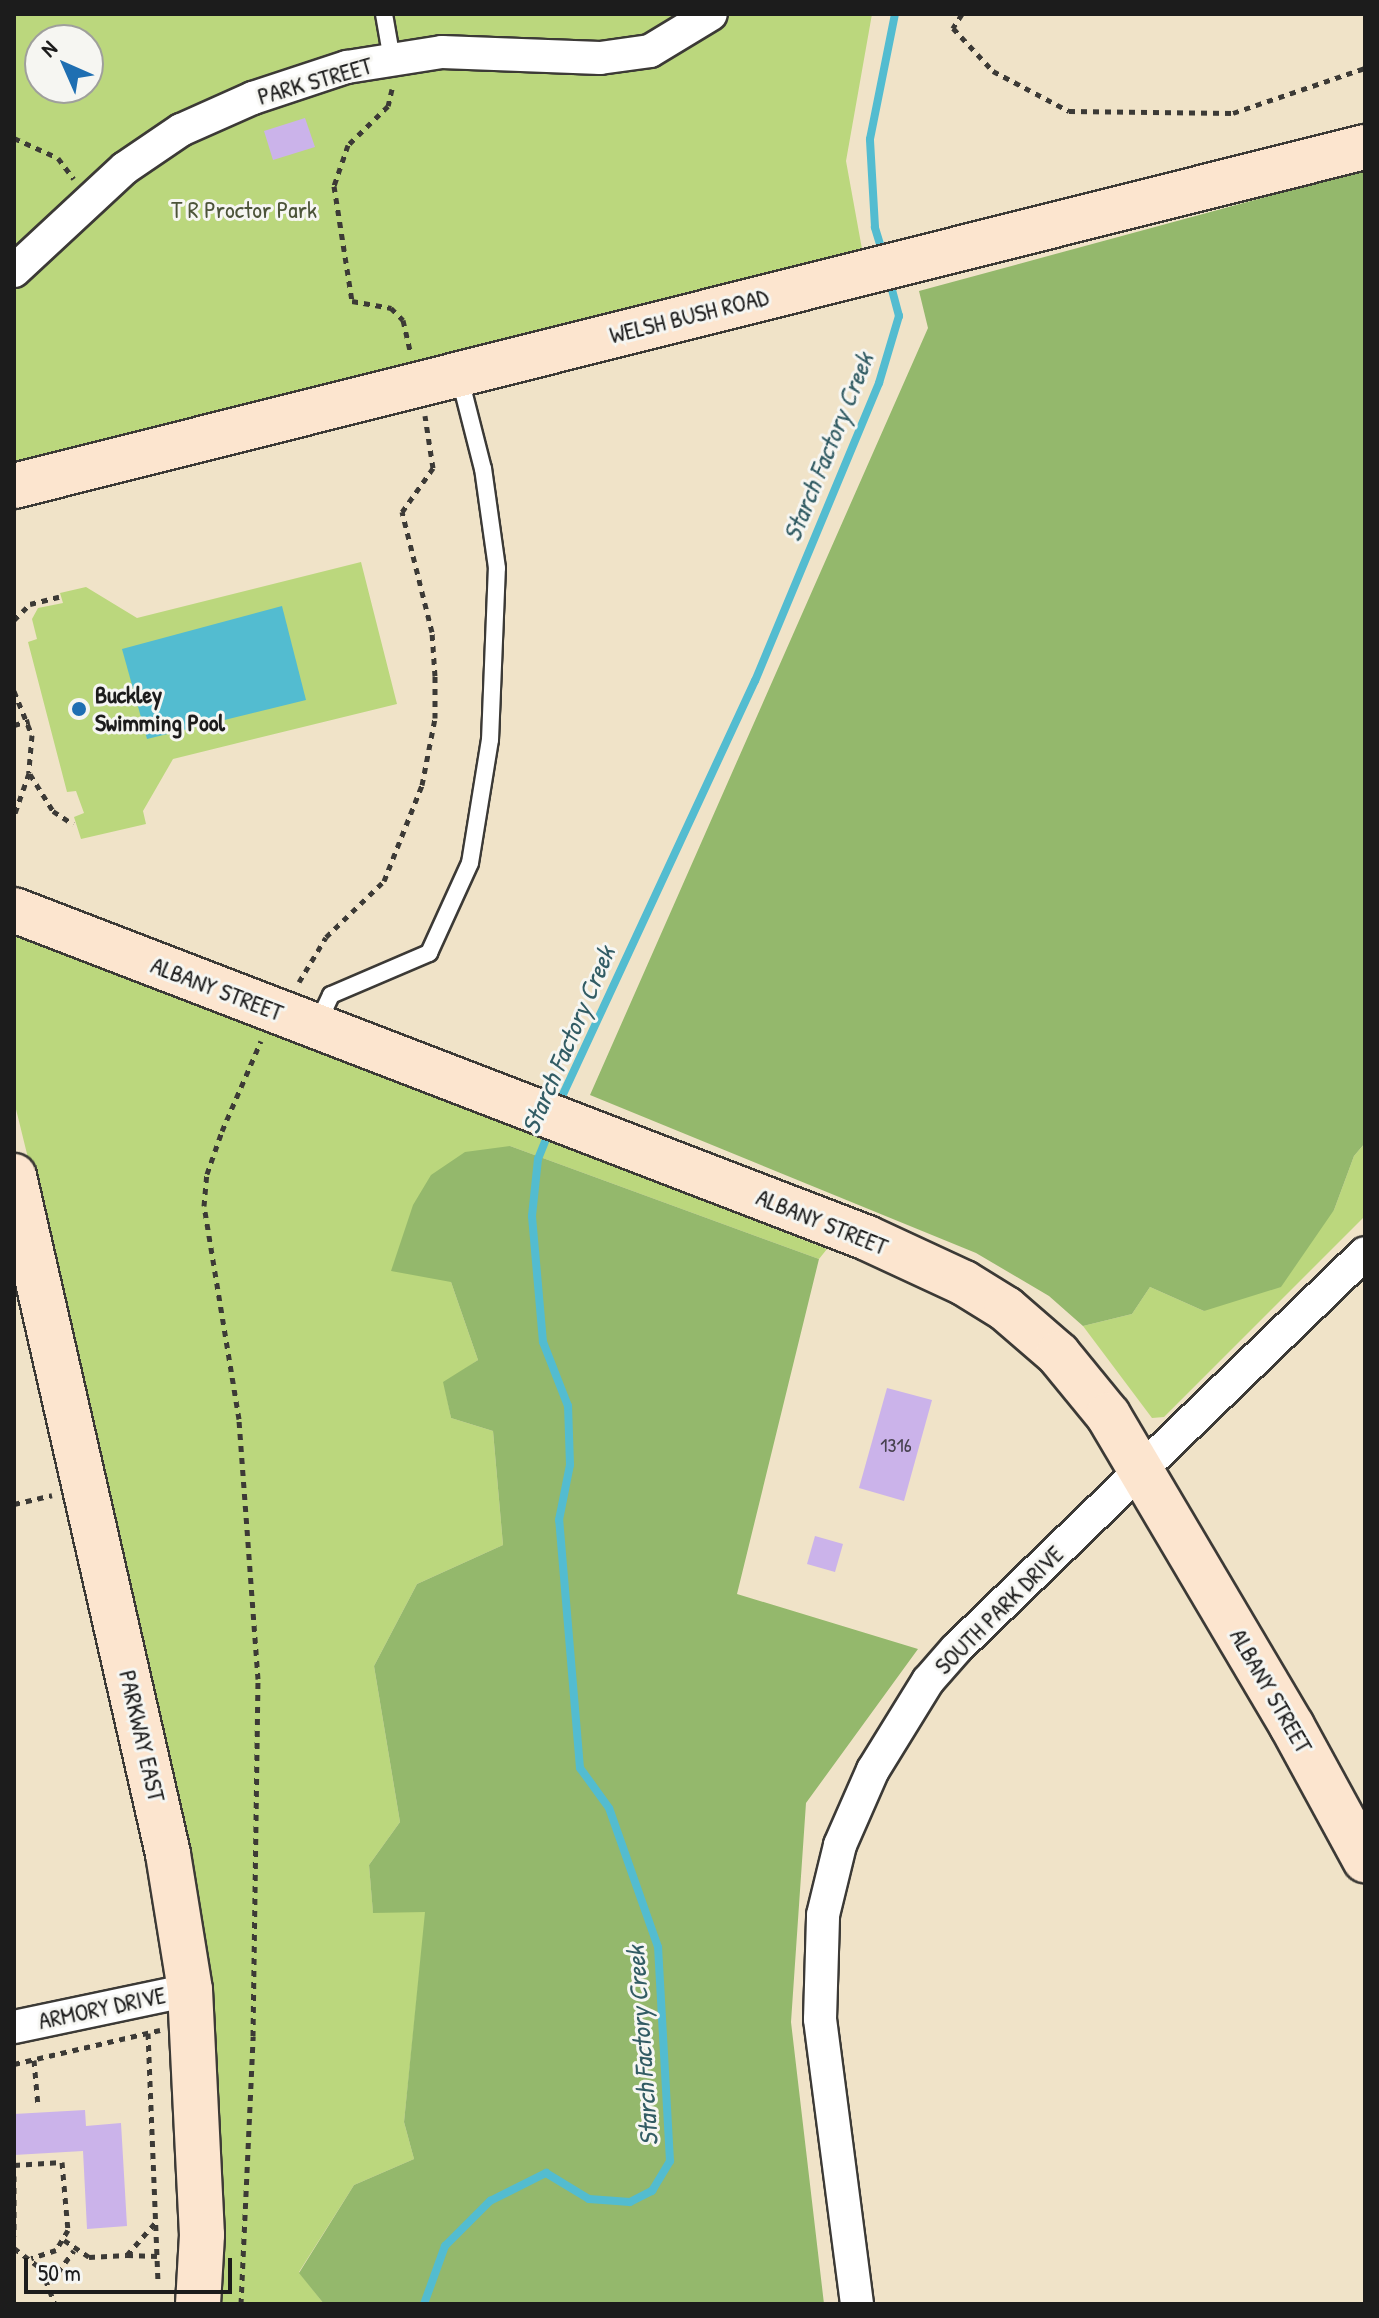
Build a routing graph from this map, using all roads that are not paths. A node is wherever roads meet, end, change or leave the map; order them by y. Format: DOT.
graph roads {
  1 [pos="384,14"];
  2 [pos="711,14"];
  3 [pos="392,60"];
  4 [pos="1365,147"];
  5 [pos="14,271"];
  6 [pos="459,374"];
  7 [pos="14,486"];
  8 [pos="14,910"];
  9 [pos="308,1011"];
  10 [pos="14,1176"];
  11 [pos="1365,1253"];
  12 [pos="1142,1471"];
  13 [pos="1365,1860"];
  14 [pos="190,1990"];
  15 [pos="14,2027"];
  16 [pos="198,2304"];
  17 [pos="857,2304"];
  1 -- 3 [label="lane"];
  2 -- 3 [label="street, PARK STREET"];
  3 -- 5 [label="street, PARK STREET"];
  4 -- 6 [label="street, WELSH BUSH ROAD"];
  6 -- 7 [label="street, WELSH BUSH ROAD"];
  6 -- 9 [label="lane"];
  8 -- 9 [label="street, ALBANY STREET"];
  9 -- 12 [label="street, ALBANY STREET"];
  10 -- 14 [label="street, PARKWAY EAST"];
  11 -- 12 [label="street, SOUTH PARK DRIVE"];
  12 -- 13 [label="street, ALBANY STREET"];
  12 -- 17 [label="street, SOUTH PARK DRIVE"];
  14 -- 15 [label="street, ARMORY DRIVE"];
  14 -- 16 [label="street, PARKWAY EAST"];
}
